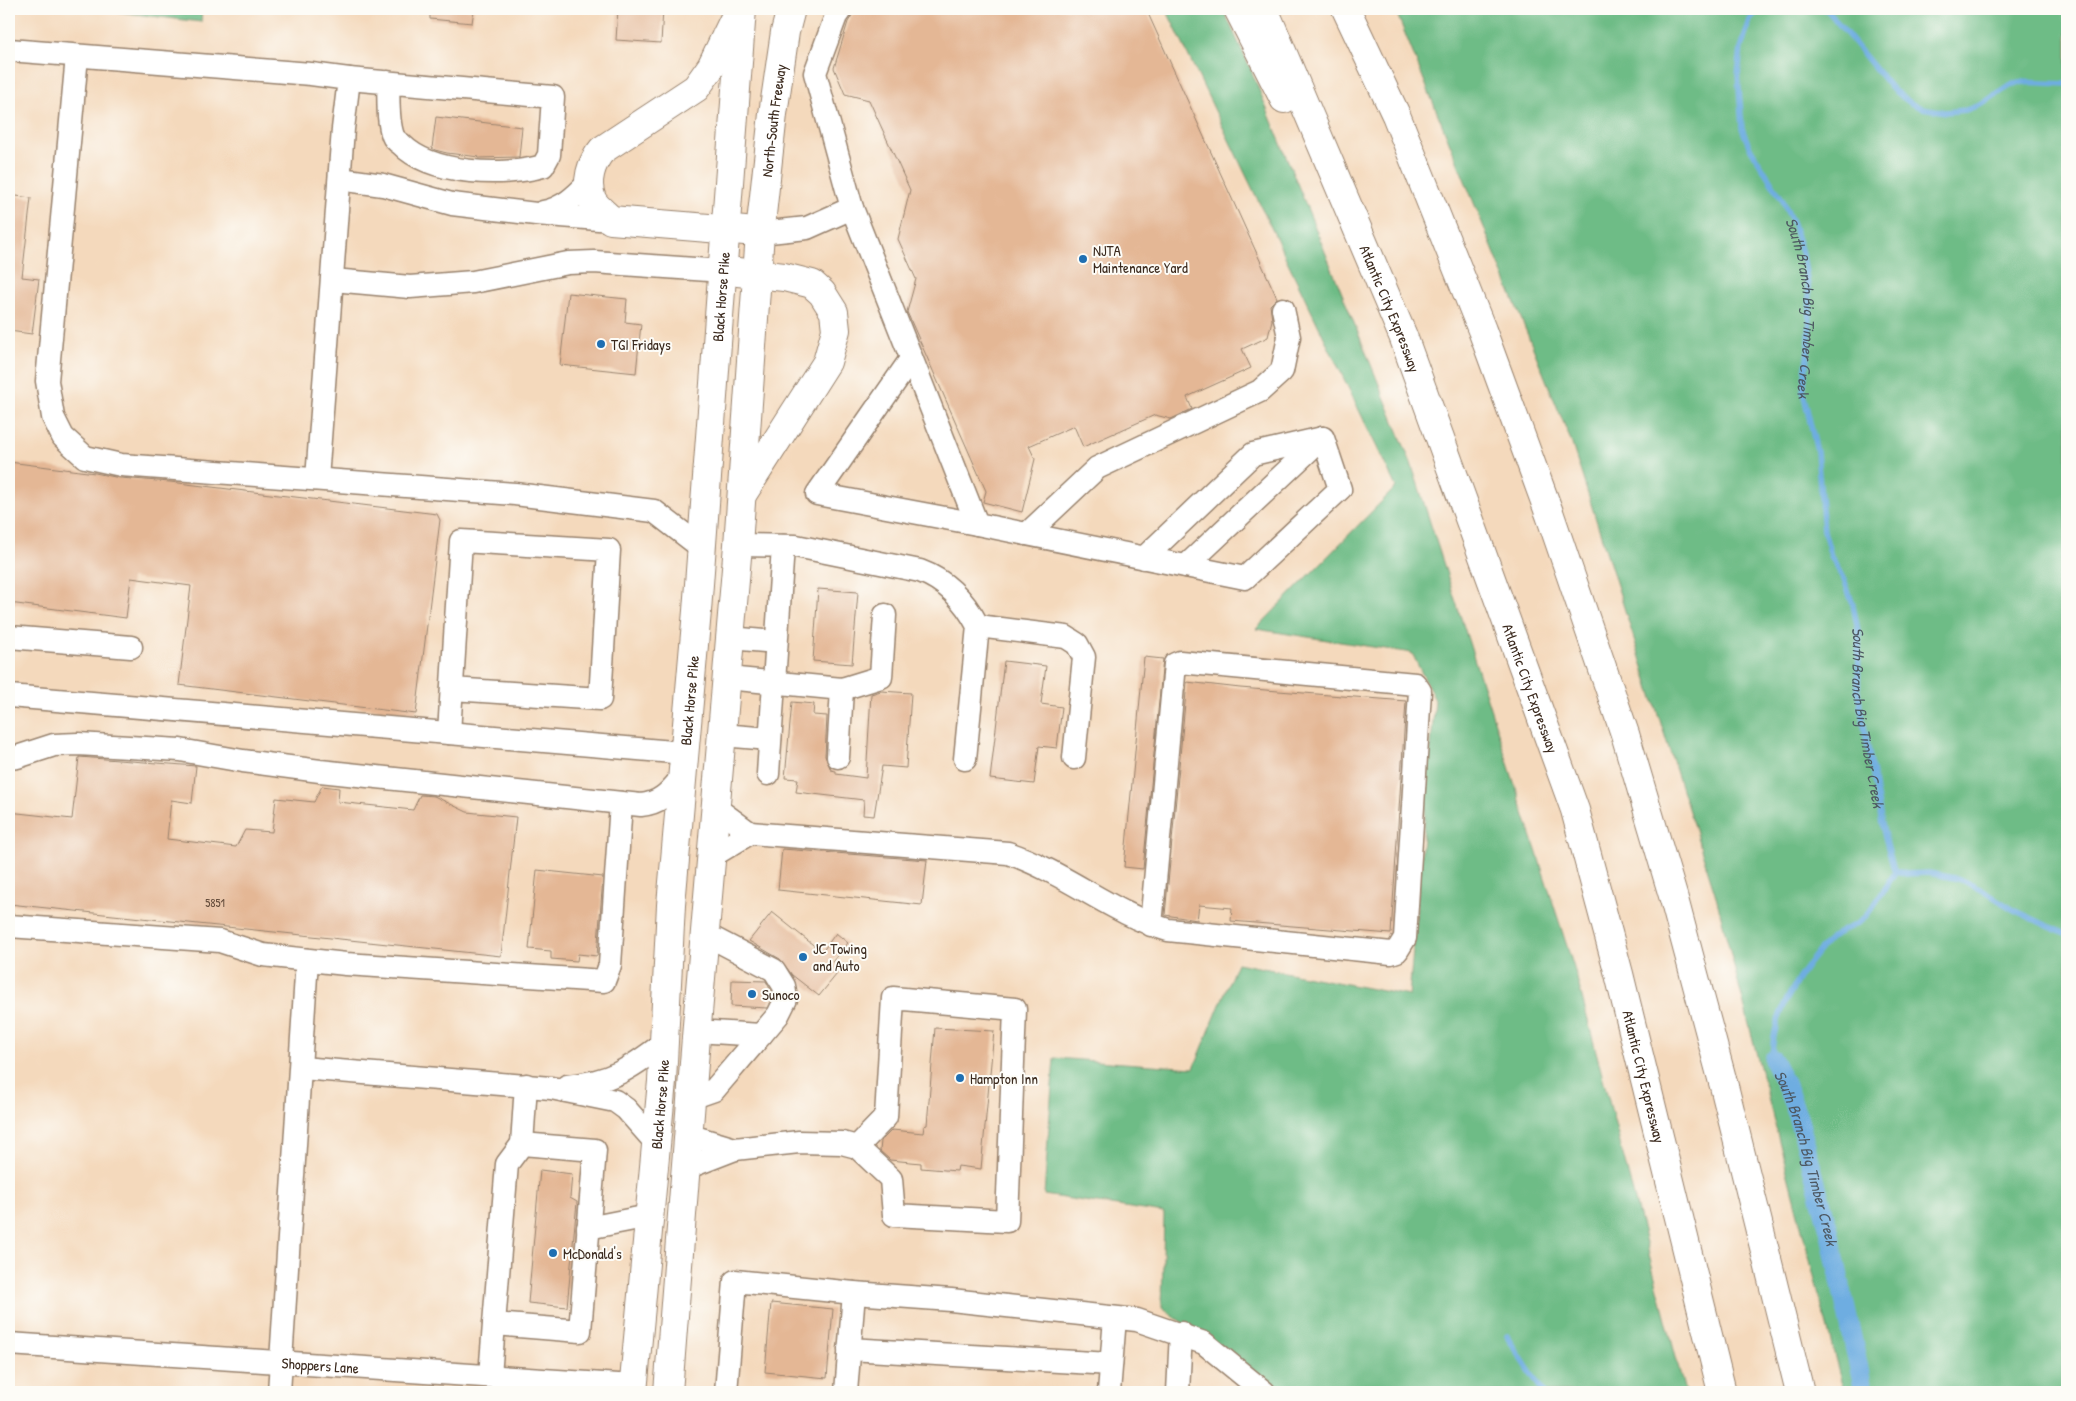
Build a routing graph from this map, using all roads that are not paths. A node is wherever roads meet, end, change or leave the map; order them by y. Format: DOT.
graph roads {
  1 [pos="740,9"];
  2 [pos="791,9"];
  3 [pos="841,9"];
  4 [pos="1238,9"];
  5 [pos="1264,9"];
  6 [pos="1346,9"];
  7 [pos="9,50"];
  8 [pos="78,56"];
  9 [pos="350,79"];
  10 [pos="388,82"];
  11 [pos="340,179"];
  12 [pos="589,182"];
  13 [pos="852,208"];
  14 [pos="536,214"];
  15 [pos="611,220"];
  16 [pos="727,229"];
  17 [pos="760,233"];
  18 [pos="723,271"];
  19 [pos="757,273"];
  20 [pos="332,280"];
  21 [pos="1283,309"];
  22 [pos="1403,336"];
  23 [pos="911,358"];
  24 [pos="1323,438"];
  25 [pos="317,480"];
  26 [pos="742,496"];
  27 [pos="976,524"];
  28 [pos="1027,534"];
  29 [pos="738,545"];
  30 [pos="784,546"];
  31 [pos="702,548"];
  32 [pos="1144,558"];
  33 [pos="1186,566"];
  34 [pos="885,615"];
  35 [pos="978,626"];
  36 [pos="9,637"];
  37 [pos="730,638"];
  38 [pos="776,642"];
  39 [pos="131,647"];
  40 [pos="727,678"];
  41 [pos="774,683"];
  42 [pos="452,689"];
  43 [pos="842,689"];
  44 [pos="9,696"];
  45 [pos="449,733"];
  46 [pos="722,735"];
  47 [pos="770,739"];
  48 [pos="9,758"];
  49 [pos="838,758"];
  50 [pos="1074,758"];
  51 [pos="965,759"];
  52 [pos="684,764"];
  53 [pos="768,774"];
  54 [pos="621,803"];
  55 [pos="716,808"];
  56 [pos="750,833"];
  57 [pos="712,856"];
  58 [pos="1151,925"];
  59 [pos="9,926"];
  60 [pos="705,934"];
  61 [pos="307,960"];
  62 [pos="696,1031"];
  63 [pos="761,1035"];
  64 [pos="664,1043"];
  65 [pos="301,1068"];
  66 [pos="526,1086"];
  67 [pos="551,1088"];
  68 [pos="691,1098"];
  69 [pos="688,1134"];
  70 [pos="656,1143"];
  71 [pos="522,1144"];
  72 [pos="857,1147"];
  73 [pos="735,1149"];
  74 [pos="686,1168"];
  75 [pos="650,1216"];
  76 [pos="588,1228"];
  77 [pos="854,1293"];
  78 [pos="1115,1318"];
  79 [pos="494,1324"];
  80 [pos="1181,1333"];
  81 [pos="9,1344"];
  82 [pos="849,1349"];
  83 [pos="281,1363"];
  84 [pos="1111,1364"];
  85 [pos="490,1376"];
  86 [pos="1239,1382"];
  87 [pos="633,1389"];
  88 [pos="279,1392"];
  89 [pos="668,1392"];
  90 [pos="726,1392"];
  91 [pos="846,1392"];
  92 [pos="1109,1392"];
  93 [pos="1178,1392"];
  94 [pos="1264,1392"];
  95 [pos="1722,1392"];
  96 [pos="1800,1392"];
  1 -- 12 [label="highway"];
  1 -- 16 [label="highway, Black Horse Pike"];
  2 -- 17 [label="highway, North-South Freeway"];
  3 -- 13 [label="street"];
  4 -- 22 [label="highway"];
  5 -- 22 [label="highway, Atlantic City Expressway"];
  6 -- 96 [label="highway"];
  7 -- 8 [label="street"];
  8 -- 9 [label="street"];
  8 -- 25 [label="street"];
  9 -- 10 [label="street"];
  9 -- 11 [label="street"];
  10 -- 10 [label="street"];
  11 -- 14 [label="street"];
  11 -- 20 [label="street"];
  12 -- 14 [label="street"];
  12 -- 15 [label="highway"];
  13 -- 17 [label="street"];
  13 -- 23 [label="street"];
  14 -- 15 [label="street"];
  15 -- 16 [label="highway"];
  16 -- 17 [label="highway"];
  16 -- 18 [label="highway, Black Horse Pike"];
  17 -- 19 [label="highway, Black Horse Pike"];
  18 -- 19 [label="highway"];
  18 -- 20 [label="street"];
  18 -- 31 [label="highway, Black Horse Pike"];
  19 -- 26 [label="highway, Black Horse Pike"];
  19 -- 26 [label="highway"];
  20 -- 25 [label="street"];
  21 -- 28 [label="street"];
  22 -- 95 [label="highway, Atlantic City Expressway"];
  23 -- 27 [label="street"];
  23 -- 27 [label="street"];
  24 -- 32 [label="street"];
  24 -- 33 [label="street"];
  24 -- 33 [label="street"];
  25 -- 31 [label="street"];
  26 -- 29 [label="highway, Black Horse Pike"];
  27 -- 28 [label="street"];
  28 -- 32 [label="street"];
  29 -- 30 [label="street"];
  29 -- 37 [label="highway, Black Horse Pike"];
  30 -- 35 [label="street"];
  30 -- 38 [label="street"];
  31 -- 52 [label="highway, Black Horse Pike"];
  32 -- 33 [label="street"];
  34 -- 43 [label="street"];
  35 -- 50 [label="street"];
  35 -- 51 [label="street"];
  36 -- 39 [label="street"];
  37 -- 38 [label="street"];
  37 -- 40 [label="highway, Black Horse Pike"];
  38 -- 41 [label="street"];
  40 -- 41 [label="street"];
  40 -- 46 [label="highway, Black Horse Pike"];
  41 -- 43 [label="street"];
  41 -- 47 [label="street"];
  42 -- 42 [label="street"];
  42 -- 45 [label="street"];
  43 -- 49 [label="street"];
  44 -- 45 [label="street"];
  45 -- 52 [label="street"];
  46 -- 47 [label="street"];
  46 -- 55 [label="highway, Black Horse Pike"];
  47 -- 53 [label="street"];
  48 -- 54 [label="street"];
  52 -- 54 [label="street"];
  52 -- 64 [label="highway, Black Horse Pike"];
  54 -- 61 [label="street"];
  55 -- 56 [label="street"];
  55 -- 57 [label="highway, Black Horse Pike"];
  56 -- 57 [label="street"];
  56 -- 58 [label="street"];
  57 -- 60 [label="highway, Black Horse Pike"];
  58 -- 58 [label="street"];
  59 -- 61 [label="street"];
  60 -- 62 [label="highway, Black Horse Pike"];
  60 -- 63 [label="street"];
  61 -- 65 [label="street"];
  62 -- 63 [label="street"];
  62 -- 68 [label="highway, Black Horse Pike"];
  63 -- 68 [label="street"];
  64 -- 67 [label="street"];
  64 -- 70 [label="highway, Black Horse Pike"];
  65 -- 66 [label="street"];
  65 -- 83 [label="street"];
  66 -- 67 [label="street"];
  66 -- 71 [label="street"];
  67 -- 70 [label="street"];
  68 -- 69 [label="highway, Black Horse Pike"];
  69 -- 73 [label="street"];
  69 -- 74 [label="highway, Black Horse Pike"];
  70 -- 75 [label="highway, Black Horse Pike"];
  71 -- 76 [label="street"];
  71 -- 79 [label="street"];
  72 -- 72 [label="street"];
  72 -- 73 [label="street"];
  73 -- 74 [label="street"];
  74 -- 89 [label="highway, Black Horse Pike"];
  75 -- 76 [label="street"];
  75 -- 87 [label="highway, Black Horse Pike"];
  76 -- 79 [label="street"];
  77 -- 78 [label="street"];
  77 -- 82 [label="street"];
  77 -- 90 [label="street"];
  78 -- 80 [label="street"];
  78 -- 84 [label="street"];
  79 -- 85 [label="street"];
  80 -- 86 [label="street"];
  80 -- 93 [label="street"];
  81 -- 83 [label="street, Shoppers Lane"];
  82 -- 84 [label="street"];
  82 -- 91 [label="street"];
  83 -- 85 [label="street, Shoppers Lane"];
  83 -- 88 [label="street"];
  84 -- 92 [label="street"];
  85 -- 87 [label="street, Shoppers Lane"];
  86 -- 94 [label="street"];
}
